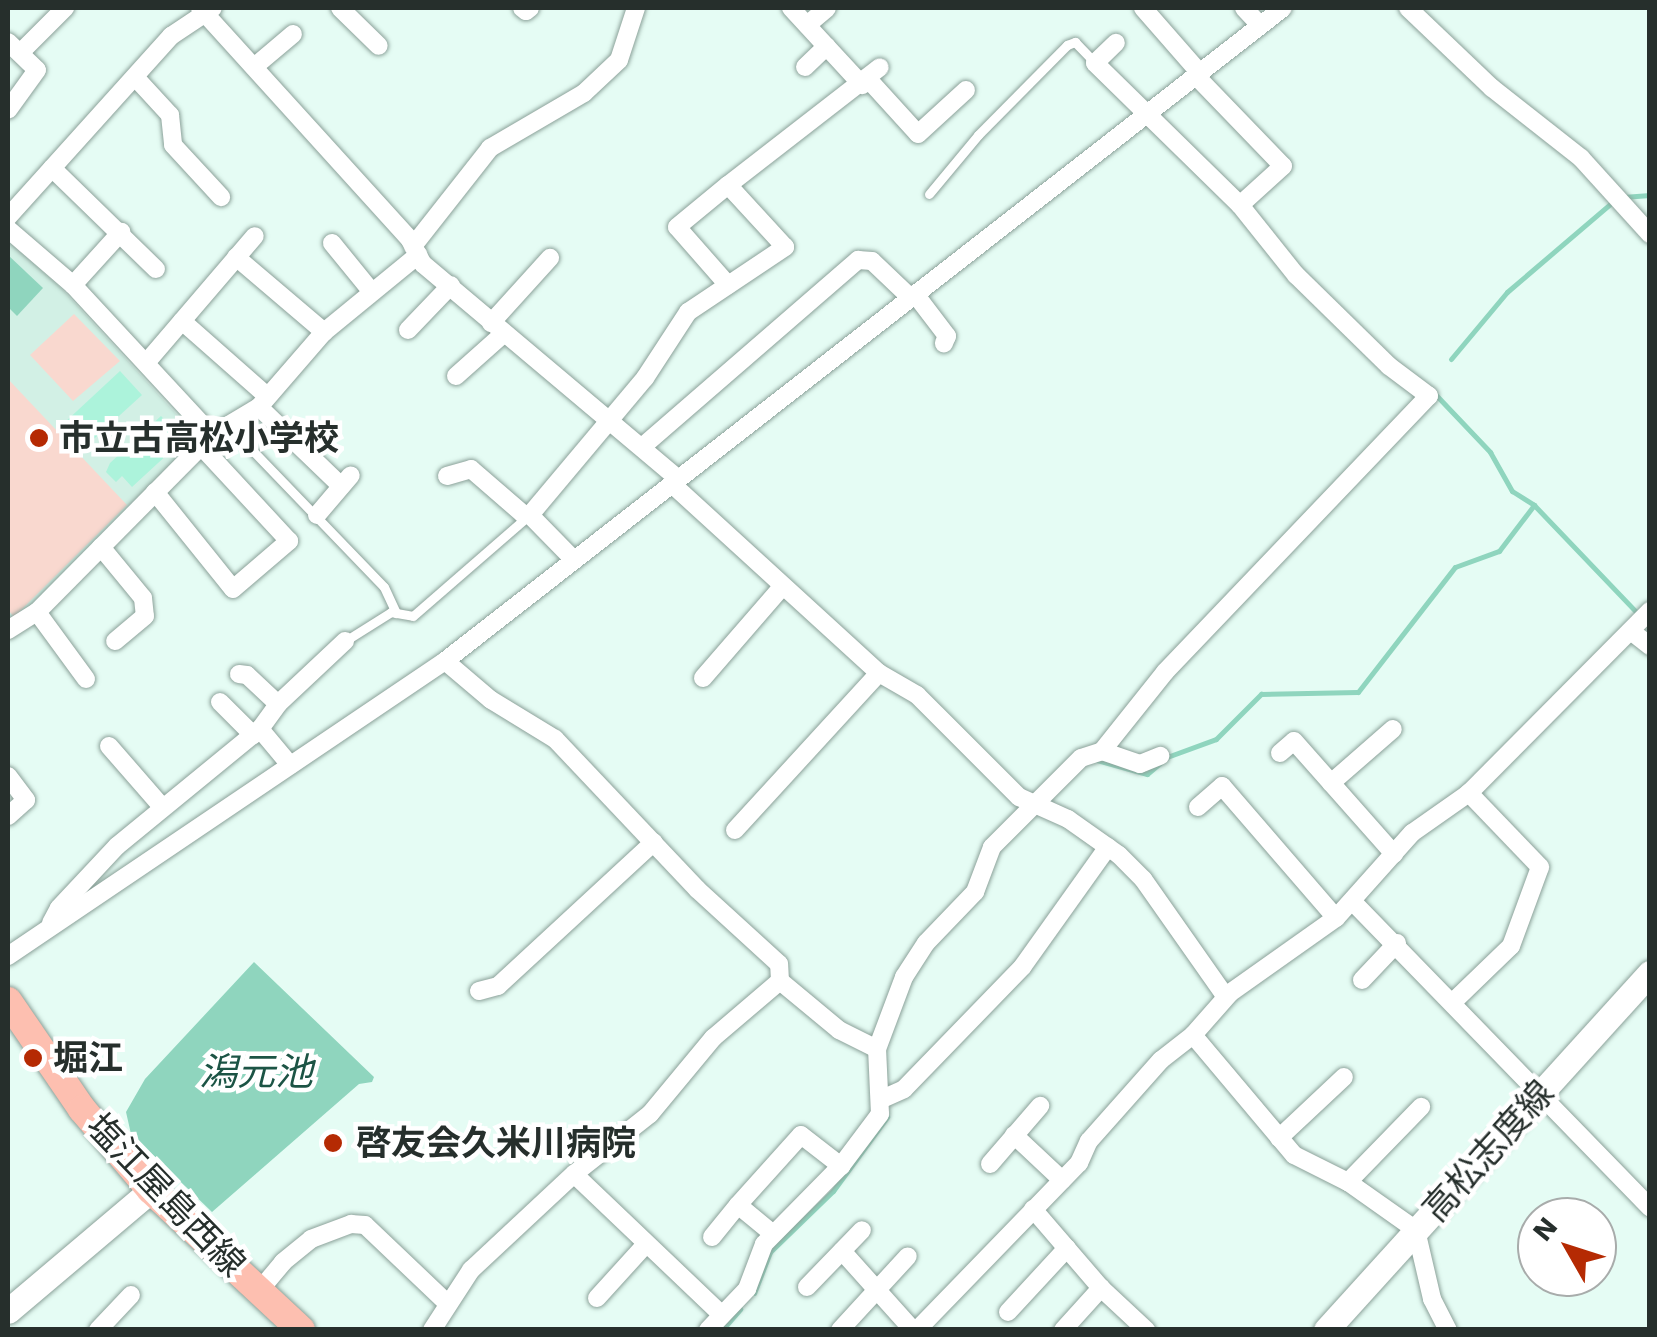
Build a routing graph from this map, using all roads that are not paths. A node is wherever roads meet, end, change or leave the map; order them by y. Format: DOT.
graph roads {
  1 [pos="64,8"];
  2 [pos="340,8"];
  3 [pos="522,8"];
  4 [pos="530,8"];
  5 [pos="636,8"];
  6 [pos="791,8"];
  7 [pos="827,8"];
  8 [pos="1142,8"];
  9 [pos="1244,8"];
  10 [pos="1283,8"];
  11 [pos="1408,8"];
  12 [pos="207,10"];
  13 [pos="807,25"];
  14 [pos="1260,25"];
  15 [pos="293,34"];
  16 [pos="1116,43"];
  17 [pos="379,46"];
  18 [pos="827,46"];
  19 [pos="14,48"];
  20 [pos="1095,63"];
  21 [pos="805,66"];
  22 [pos="254,67"];
  23 [pos="1198,74"];
  24 [pos="135,76"];
  25 [pos="870,77"];
  26 [pos="966,90"];
  27 [pos="8,110"];
  28 [pos="1146,116"];
  29 [pos="52,168"];
  30 [pos="728,186"];
  31 [pos="929,194"];
  32 [pos="221,198"];
  33 [pos="1240,204"];
  34 [pos="8,217"];
  35 [pos="8,229"];
  36 [pos="122,232"];
  37 [pos="1650,234"];
  38 [pos="255,236"];
  39 [pos="332,243"];
  40 [pos="415,250"];
  41 [pos="236,257"];
  42 [pos="550,258"];
  43 [pos="156,269"];
  44 [pos="73,285"];
  45 [pos="451,285"];
  46 [pos="728,286"];
  47 [pos="372,292"];
  48 [pos="913,296"];
  49 [pos="182,321"];
  50 [pos="497,329"];
  51 [pos="408,330"];
  52 [pos="324,332"];
  53 [pos="944,343"];
  54 [pos="146,364"];
  55 [pos="456,376"];
  56 [pos="263,401"];
  57 [pos="607,418"];
  58 [pos="214,435"];
  59 [pos="642,447"];
  60 [pos="447,476"];
  61 [pos="675,481"];
  62 [pos="155,492"];
  63 [pos="317,515"];
  64 [pos="530,515"];
  65 [pos="102,546"];
  66 [pos="574,560"];
  67 [pos="781,588"];
  68 [pos="37,612"];
  69 [pos="396,613"];
  70 [pos="1641,620"];
  71 [pos="9,627"];
  72 [pos="115,641"];
  73 [pos="345,641"];
  74 [pos="1650,646"];
  75 [pos="444,661"];
  76 [pos="879,673"];
  77 [pos="239,674"];
  78 [pos="86,678"];
  79 [pos="703,678"];
  80 [pos="220,702"];
  81 [pos="278,704"];
  82 [pos="1393,729"];
  83 [pos="257,732"];
  84 [pos="108,746"];
  85 [pos="1102,751"];
  86 [pos="1280,753"];
  87 [pos="1160,756"];
  88 [pos="290,766"];
  89 [pos="8,776"];
  90 [pos="1331,783"];
  91 [pos="1469,793"];
  92 [pos="1040,806"];
  93 [pos="1198,806"];
  94 [pos="164,808"];
  95 [pos="8,816"];
  96 [pos="735,830"];
  97 [pos="654,842"];
  98 [pos="1108,847"];
  99 [pos="1394,854"];
  100 [pos="1353,902"];
  101 [pos="1336,918"];
  102 [pos="49,928"];
  103 [pos="1397,943"];
  104 [pos="8,956"];
  105 [pos="1650,973"];
  106 [pos="1362,980"];
  107 [pos="780,981"];
  108 [pos="479,991"];
  109 [pos="1226,998"];
  110 [pos="8,1001"];
  111 [pos="1454,1001"];
  112 [pos="1193,1035"];
  113 [pos="877,1050"];
  114 [pos="1344,1078"];
  115 [pos="1542,1092"];
  116 [pos="882,1099"];
  117 [pos="1040,1106"];
  118 [pos="1421,1107"];
  119 [pos="1014,1135"];
  120 [pos="1278,1138"];
  121 [pos="990,1164"];
  122 [pos="841,1166"];
  123 [pos="574,1174"];
  124 [pos="1062,1180"];
  125 [pos="1348,1182"];
  126 [pos="150,1190"];
  127 [pos="738,1205"];
  128 [pos="1650,1206"];
  129 [pos="1033,1209"];
  130 [pos="862,1230"];
  131 [pos="1416,1230"];
  132 [pos="773,1234"];
  133 [pos="712,1236"];
  134 [pos="646,1244"];
  135 [pos="1067,1248"];
  136 [pos="842,1251"];
  137 [pos="908,1256"];
  138 [pos="807,1288"];
  139 [pos="1101,1288"];
  140 [pos="878,1290"];
  141 [pos="259,1291"];
  142 [pos="130,1295"];
  143 [pos="596,1298"];
  144 [pos="448,1304"];
  145 [pos="8,1311"];
  146 [pos="1008,1312"];
  147 [pos="722,1315"];
  148 [pos="94,1324"];
  149 [pos="1440,1326"];
  150 [pos="295,1327"];
  151 [pos="1138,1327"];
  152 [pos="432,1330"];
  153 [pos="708,1330"];
  154 [pos="840,1330"];
  155 [pos="915,1330"];
  156 [pos="1063,1330"];
  157 [pos="1326,1330"];
  1 -- 19 [label="street"];
  2 -- 17 [label="street"];
  3 -- 4 [label="street"];
  5 -- 40 [label="street"];
  6 -- 13 [label="street"];
  7 -- 13 [label="street"];
  8 -- 23 [label="street"];
  9 -- 14 [label="street"];
  10 -- 14 [label="street"];
  11 -- 37 [label="street"];
  12 -- 22 [label="street"];
  12 -- 24 [label="street"];
  13 -- 18 [label="street"];
  14 -- 23 [label="street"];
  15 -- 22 [label="street"];
  16 -- 20 [label="street"];
  18 -- 21 [label="street"];
  18 -- 25 [label="street"];
  19 -- 27 [label="street"];
  20 -- 28 [label="street"];
  20 -- 31 [label="lane"];
  22 -- 40 [label="street"];
  23 -- 28 [label="street"];
  23 -- 33 [label="street"];
  24 -- 29 [label="street"];
  24 -- 32 [label="street"];
  25 -- 26 [label="street"];
  25 -- 30 [label="street"];
  28 -- 33 [label="street"];
  28 -- 48 [label="street"];
  29 -- 34 [label="street"];
  29 -- 36 [label="street"];
  30 -- 46 [label="street"];
  30 -- 46 [label="street"];
  33 -- 85 [label="street"];
  35 -- 44 [label="street"];
  36 -- 43 [label="street"];
  36 -- 44 [label="street"];
  38 -- 41 [label="street"];
  39 -- 47 [label="street"];
  40 -- 45 [label="street"];
  40 -- 47 [label="street"];
  41 -- 49 [label="street"];
  41 -- 52 [label="street"];
  42 -- 50 [label="street"];
  44 -- 54 [label="street"];
  45 -- 50 [label="street"];
  45 -- 51 [label="street"];
  46 -- 57 [label="street"];
  47 -- 52 [label="street"];
  48 -- 53 [label="street"];
  48 -- 59 [label="street"];
  48 -- 61 [label="street"];
  49 -- 54 [label="street"];
  49 -- 56 [label="street"];
  50 -- 55 [label="street"];
  50 -- 57 [label="street"];
  52 -- 56 [label="street"];
  54 -- 58 [label="street"];
  56 -- 58 [label="street"];
  56 -- 63 [label="street"];
  57 -- 59 [label="street"];
  57 -- 64 [label="street"];
  58 -- 62 [label="street"];
  58 -- 62 [label="street"];
  58 -- 63 [label="lane"];
  59 -- 61 [label="street"];
  60 -- 64 [label="street"];
  61 -- 66 [label="street"];
  61 -- 67 [label="street"];
  62 -- 65 [label="street"];
  63 -- 69 [label="lane"];
  64 -- 66 [label="street"];
  64 -- 69 [label="lane"];
  65 -- 68 [label="street"];
  65 -- 72 [label="street"];
  66 -- 75 [label="street"];
  67 -- 76 [label="street"];
  67 -- 79 [label="street"];
  68 -- 71 [label="street"];
  68 -- 78 [label="street"];
  69 -- 73 [label="lane"];
  70 -- 74 [label="street"];
  70 -- 91 [label="street"];
  73 -- 81 [label="street"];
  75 -- 88 [label="street"];
  75 -- 97 [label="street"];
  76 -- 92 [label="street"];
  76 -- 96 [label="street"];
  77 -- 81 [label="street"];
  80 -- 83 [label="street"];
  81 -- 83 [label="street"];
  82 -- 90 [label="street"];
  83 -- 88 [label="street"];
  83 -- 94 [label="street"];
  84 -- 94 [label="street"];
  85 -- 87 [label="street"];
  85 -- 92 [label="street"];
  86 -- 90 [label="street"];
  88 -- 102 [label="street"];
  89 -- 95 [label="street"];
  90 -- 99 [label="street"];
  91 -- 99 [label="street"];
  91 -- 111 [label="street"];
  92 -- 98 [label="street"];
  92 -- 113 [label="street"];
  93 -- 101 [label="street"];
  94 -- 102 [label="street"];
  97 -- 107 [label="street"];
  97 -- 108 [label="street"];
  98 -- 109 [label="street"];
  98 -- 116 [label="street"];
  99 -- 100 [label="street"];
  100 -- 101 [label="street"];
  100 -- 103 [label="street"];
  101 -- 109 [label="street"];
  102 -- 104 [label="street"];
  103 -- 106 [label="street"];
  103 -- 111 [label="street"];
  105 -- 115 [label="main road, 高松志度線"];
  107 -- 113 [label="street"];
  107 -- 123 [label="street"];
  109 -- 112 [label="street"];
  110 -- 126 [label="main road, 塩江屋島西線"];
  111 -- 115 [label="street"];
  112 -- 120 [label="street"];
  112 -- 124 [label="street"];
  113 -- 116 [label="street"];
  114 -- 120 [label="street"];
  115 -- 128 [label="street"];
  115 -- 131 [label="main road, 高松志度線"];
  116 -- 122 [label="street"];
  117 -- 119 [label="street"];
  118 -- 125 [label="street"];
  119 -- 121 [label="street"];
  119 -- 124 [label="street"];
  120 -- 125 [label="street"];
  122 -- 127 [label="street"];
  122 -- 132 [label="street"];
  123 -- 134 [label="street"];
  123 -- 144 [label="street"];
  124 -- 129 [label="street"];
  125 -- 131 [label="street"];
  126 -- 141 [label="main road, 塩江屋島西線"];
  126 -- 145 [label="main road"];
  127 -- 132 [label="street"];
  127 -- 133 [label="street"];
  129 -- 135 [label="street"];
  129 -- 155 [label="street"];
  130 -- 136 [label="street"];
  131 -- 149 [label="street"];
  131 -- 157 [label="main road, 高松志度線"];
  132 -- 147 [label="street"];
  134 -- 143 [label="street"];
  134 -- 147 [label="street"];
  135 -- 139 [label="street"];
  135 -- 146 [label="street"];
  136 -- 138 [label="street"];
  136 -- 140 [label="street"];
  137 -- 140 [label="street"];
  139 -- 151 [label="street"];
  139 -- 156 [label="street"];
  140 -- 154 [label="street"];
  140 -- 155 [label="street"];
  141 -- 144 [label="street"];
  141 -- 150 [label="main road, 塩江屋島西線"];
  142 -- 148 [label="street"];
  144 -- 152 [label="street"];
  147 -- 153 [label="street"];
}
